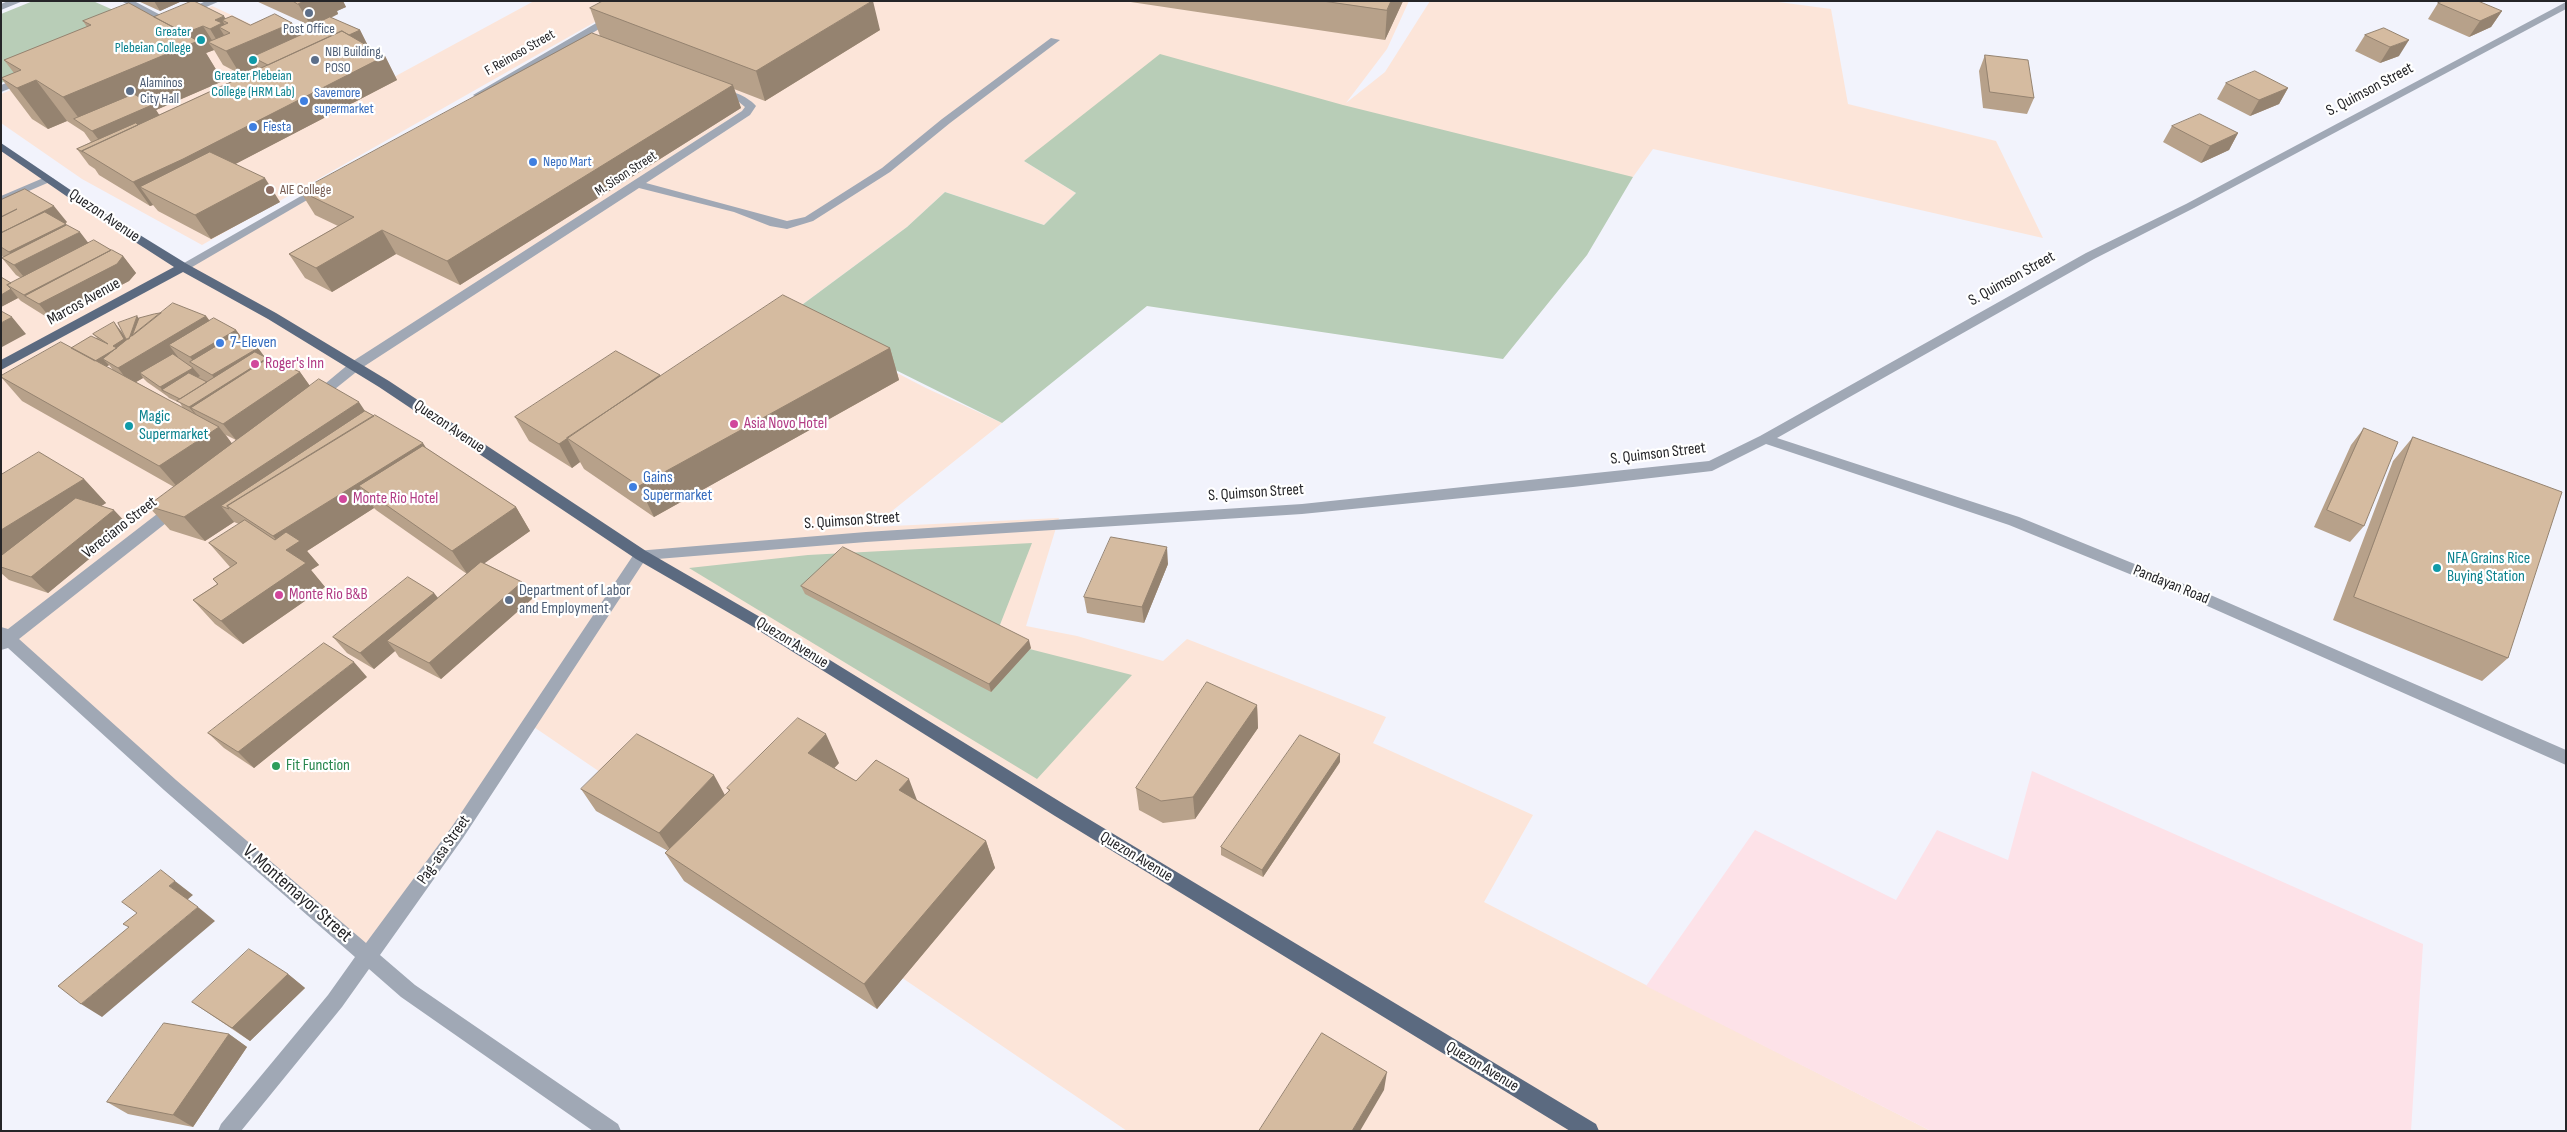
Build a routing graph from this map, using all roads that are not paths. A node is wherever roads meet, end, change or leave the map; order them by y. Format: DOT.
graph roads {
  1 [pos="18,1"];
  2 [pos="126,1"];
  3 [pos="215,1"];
  4 [pos="641,1"];
  5 [pos="2566,5"];
  6 [pos="1,7"];
  7 [pos="575,38"];
  8 [pos="1055,40"];
  9 [pos="612,52"];
  10 [pos="38,74"];
  11 [pos="706,87"];
  12 [pos="1,89"];
  13 [pos="472,99"];
  14 [pos="1,146"];
  15 [pos="48,179"];
  16 [pos="334,180"];
  17 [pos="638,184"];
  18 [pos="1,200"];
  19 [pos="182,268"];
  20 [pos="1,366"];
  21 [pos="355,366"];
  22 [pos="301,408"];
  23 [pos="1765,439"];
  24 [pos="186,499"];
  25 [pos="641,554"];
  26 [pos="4,638"];
  27 [pos="2566,758"];
  28 [pos="368,955"];
  29 [pos="228,1131"];
  30 [pos="612,1131"];
  31 [pos="1589,1131"];
  1 -- 6 [label="street"];
  2 -- 3 [label="street"];
  4 -- 7 [label="street, F. Reinoso Street"];
  5 -- 23 [label="street, S. Quimson Street"];
  7 -- 9 [label="street"];
  7 -- 13 [label="street, F. Reinoso Street"];
  8 -- 17 [label="street"];
  10 -- 12 [label="street"];
  11 -- 17 [label="street, M. Sison Street"];
  14 -- 15 [label="main road, Quezon Avenue"];
  15 -- 18 [label="street"];
  15 -- 19 [label="main road, Quezon Avenue"];
  16 -- 19 [label="street"];
  17 -- 21 [label="street, M. Sison Street"];
  19 -- 20 [label="main road, Marcos Avenue"];
  19 -- 21 [label="main road, Quezon Avenue"];
  21 -- 22 [label="street"];
  21 -- 25 [label="main road, Quezon Avenue"];
  23 -- 25 [label="street, S. Quimson Street"];
  23 -- 27 [label="street, Pandayan Road"];
  24 -- 26 [label="street, Vereciano Street"];
  25 -- 28 [label="street, Pag-asa Street"];
  25 -- 31 [label="main road, Quezon Avenue"];
  26 -- 28 [label="street, V. Montemayor Street"];
  28 -- 29 [label="street, Pag-asa Street"];
  28 -- 30 [label="street, V. Montemayor Street"];
}
